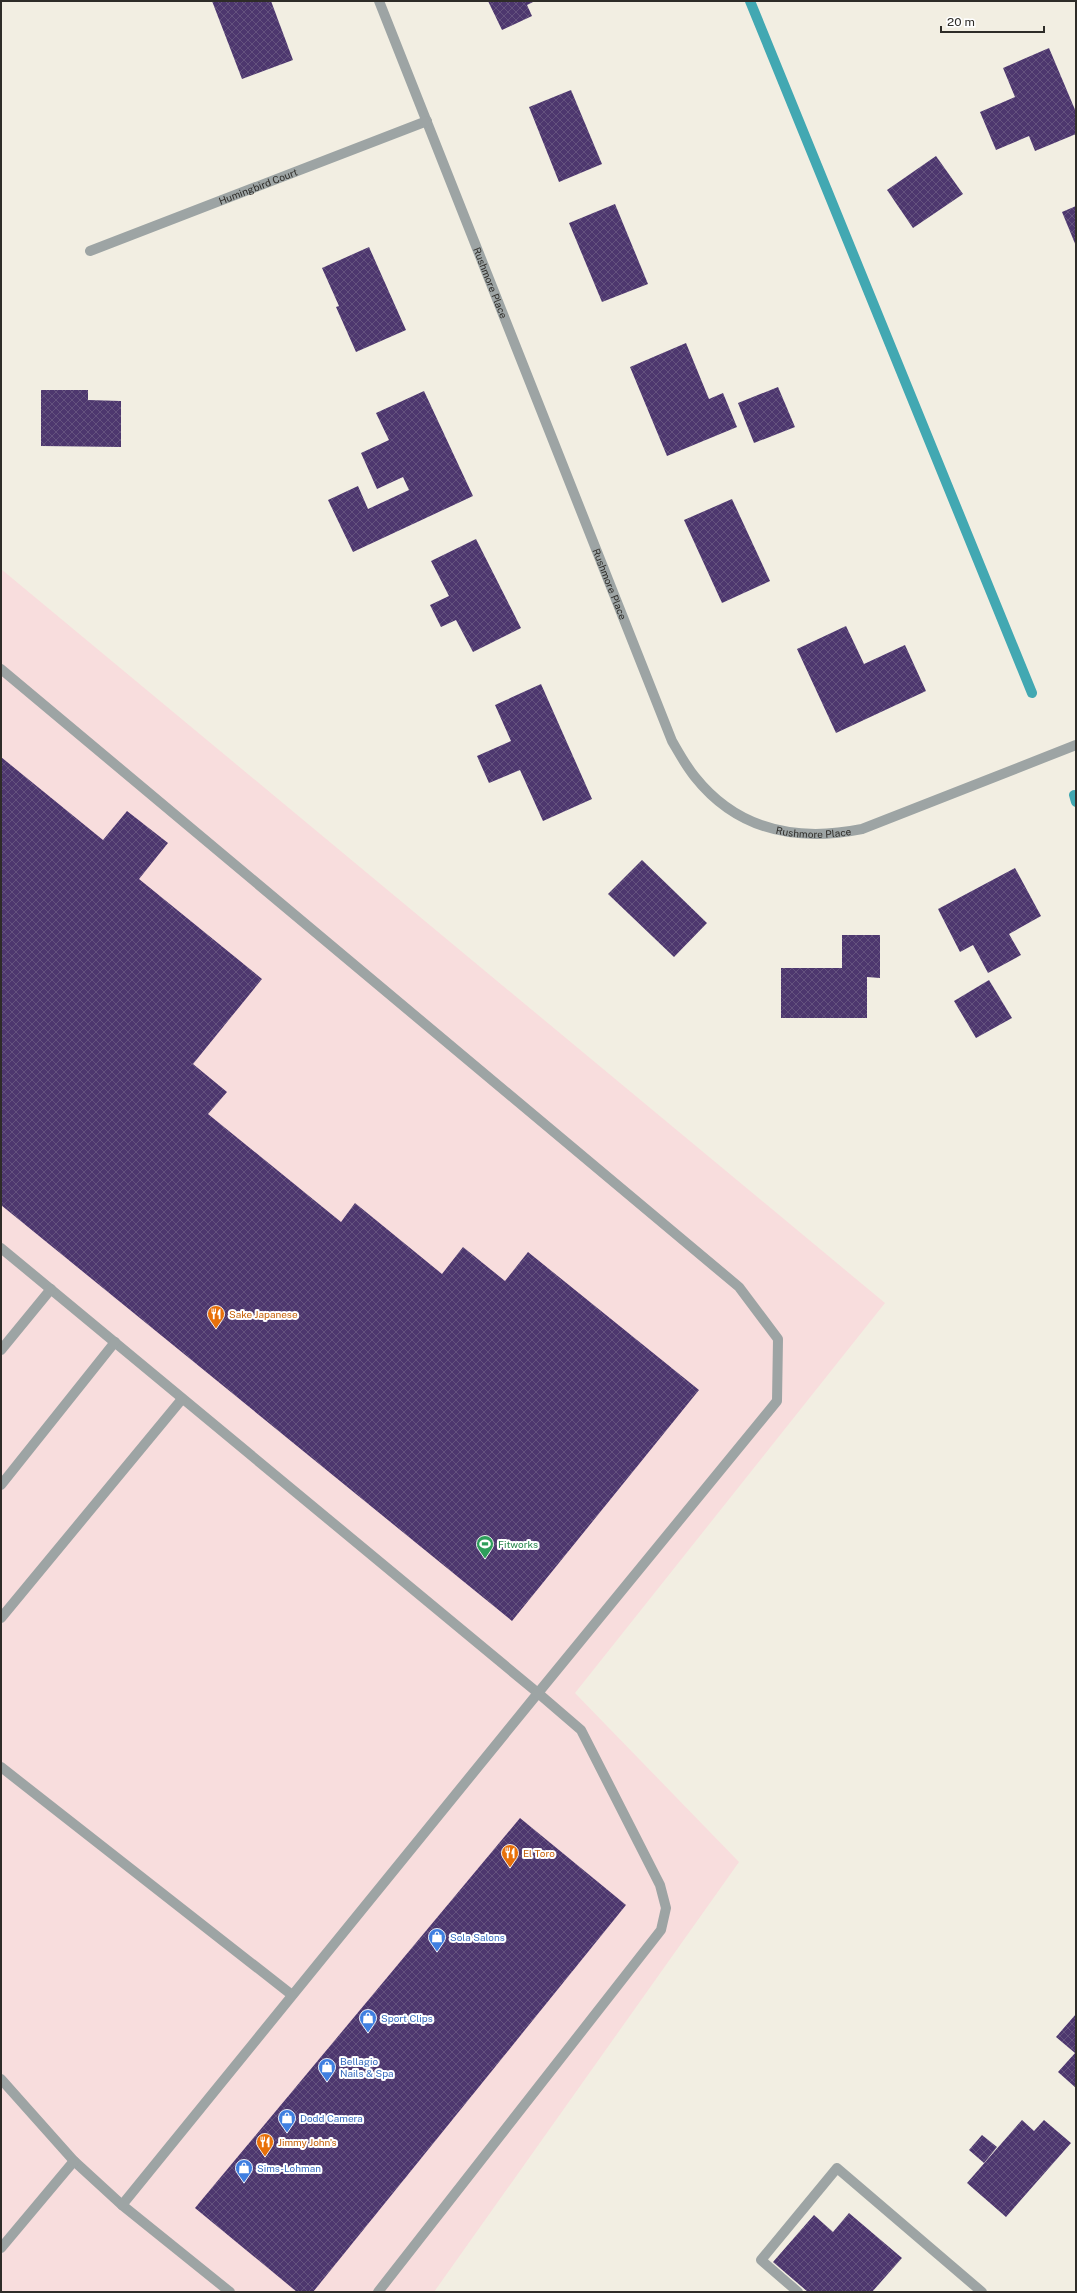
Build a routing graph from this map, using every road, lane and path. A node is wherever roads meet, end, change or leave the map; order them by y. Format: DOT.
graph roads {
  1 [pos="379,1"];
  2 [pos="427,121"];
  3 [pos="90,251"];
  4 [pos="1,668"];
  5 [pos="1076,745"];
  6 [pos="1,1248"];
  7 [pos="51,1289"];
  8 [pos="115,1342"];
  9 [pos="1,1350"];
  10 [pos="182,1399"];
  11 [pos="1,1485"];
  12 [pos="1,1618"];
  13 [pos="538,1693"];
  14 [pos="1,1767"];
  15 [pos="292,1995"];
  16 [pos="1,2078"];
  17 [pos="74,2161"];
  18 [pos="122,2205"];
  19 [pos="1,2248"];
  20 [pos="230,2292"];
  21 [pos="378,2292"];
  22 [pos="798,2292"];
  23 [pos="982,2292"];
  1 -- 2 [label="street, Rushmore Place"];
  2 -- 3 [label="street, Humingbird Court"];
  2 -- 5 [label="street, Rushmore Place"];
  4 -- 13 [label="street"];
  6 -- 7 [label="street"];
  7 -- 8 [label="street"];
  7 -- 9 [label="street"];
  8 -- 10 [label="street"];
  8 -- 11 [label="street"];
  10 -- 12 [label="street"];
  10 -- 13 [label="street"];
  13 -- 15 [label="street"];
  13 -- 21 [label="street"];
  14 -- 15 [label="street"];
  15 -- 18 [label="street"];
  16 -- 17 [label="street"];
  17 -- 18 [label="street"];
  17 -- 19 [label="street"];
  18 -- 20 [label="street"];
  22 -- 23 [label="street"];
}
